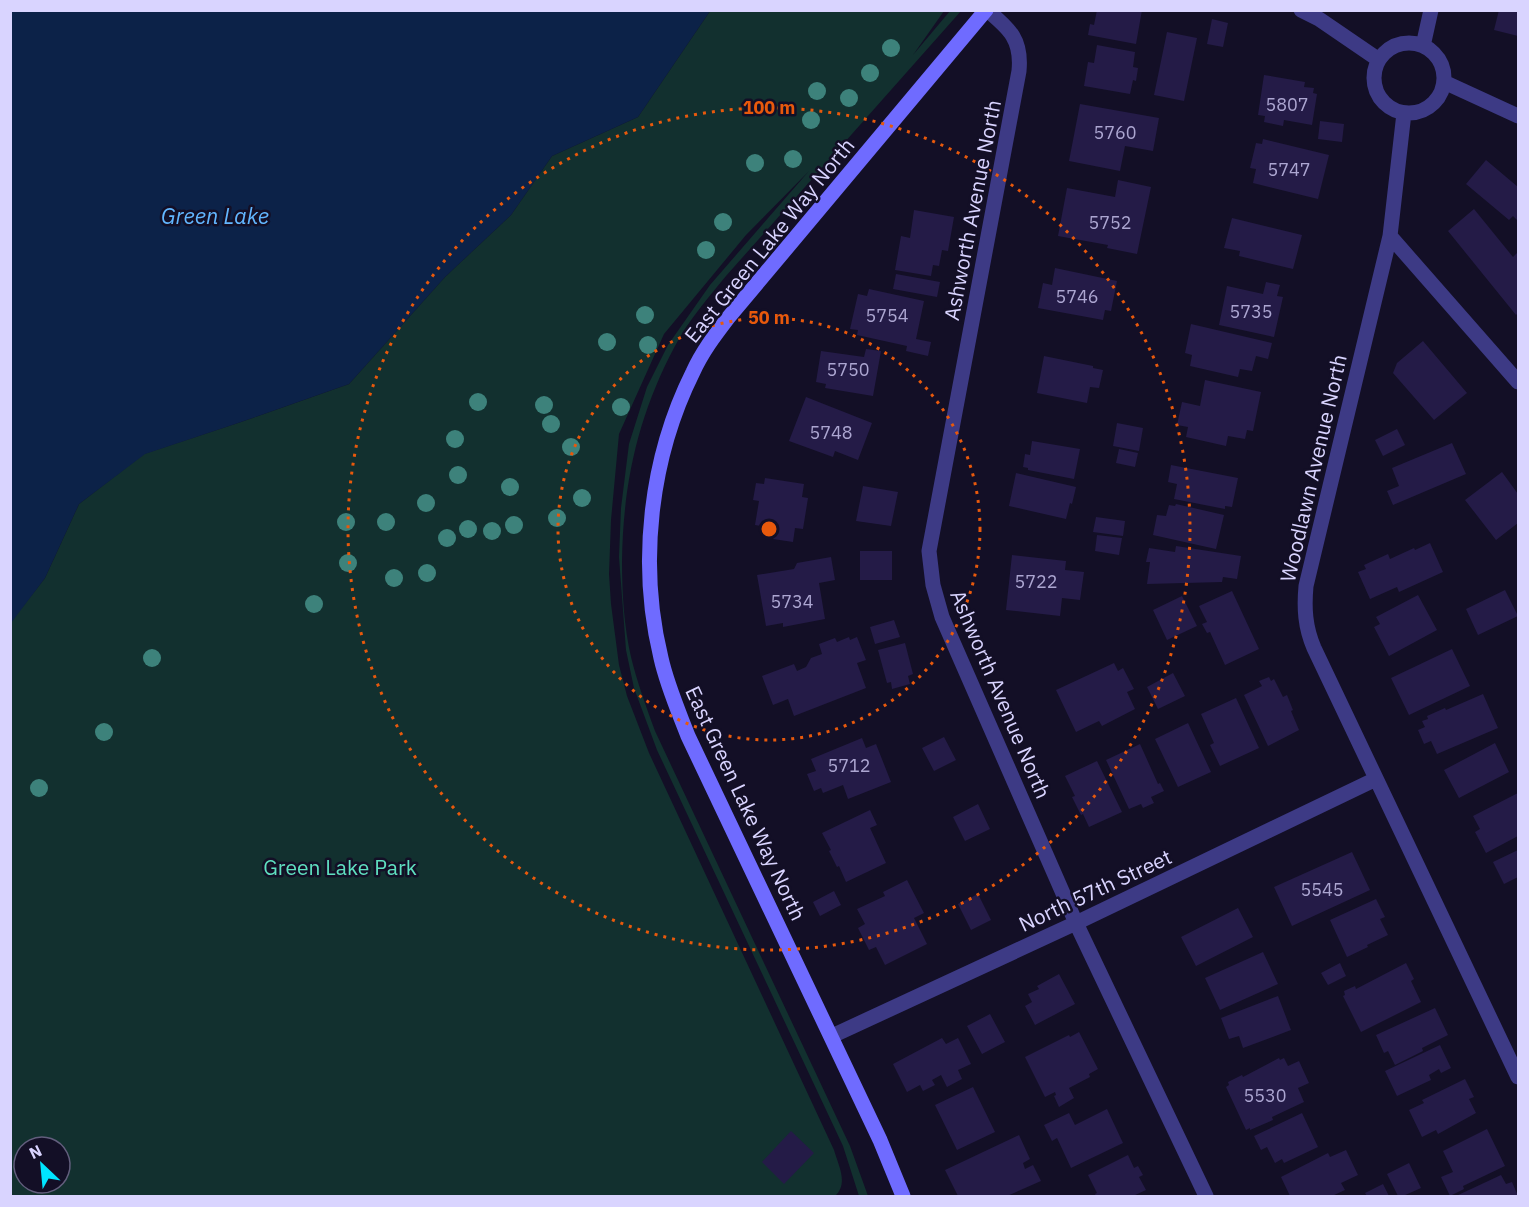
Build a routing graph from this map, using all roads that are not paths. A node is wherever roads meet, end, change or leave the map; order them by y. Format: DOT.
graph roads {
  1 [pos="987,10"];
  2 [pos="1302,10"];
  3 [pos="1431,10"];
  4 [pos="1423,46"];
  5 [pos="1379,60"];
  6 [pos="1444,82"];
  7 [pos="1404,113"];
  8 [pos="1518,116"];
  9 [pos="1390,236"];
  10 [pos="1518,382"];
  11 [pos="1376,779"];
  12 [pos="1076,923"];
  13 [pos="832,1036"];
  14 [pos="1518,1077"];
  15 [pos="903,1197"];
  16 [pos="1206,1197"];
  1 -- 12 [label="street, Ashworth Avenue North"];
  1 -- 13 [label="main road, East Green Lake Way North"];
  2 -- 5 [label="street"];
  3 -- 4 [label="street"];
  4 -- 5 [label="street"];
  4 -- 6 [label="street"];
  5 -- 7 [label="street"];
  6 -- 7 [label="street"];
  6 -- 8 [label="street"];
  7 -- 9 [label="street, Woodlawn Avenue North"];
  9 -- 10 [label="street"];
  9 -- 11 [label="street, Woodlawn Avenue North"];
  11 -- 12 [label="street, North 57th Street"];
  11 -- 14 [label="street, Woodlawn Avenue North"];
  12 -- 13 [label="street, North 57th Street"];
  12 -- 16 [label="street, Ashworth Avenue North"];
  13 -- 15 [label="main road, East Green Lake Way North"];
}
